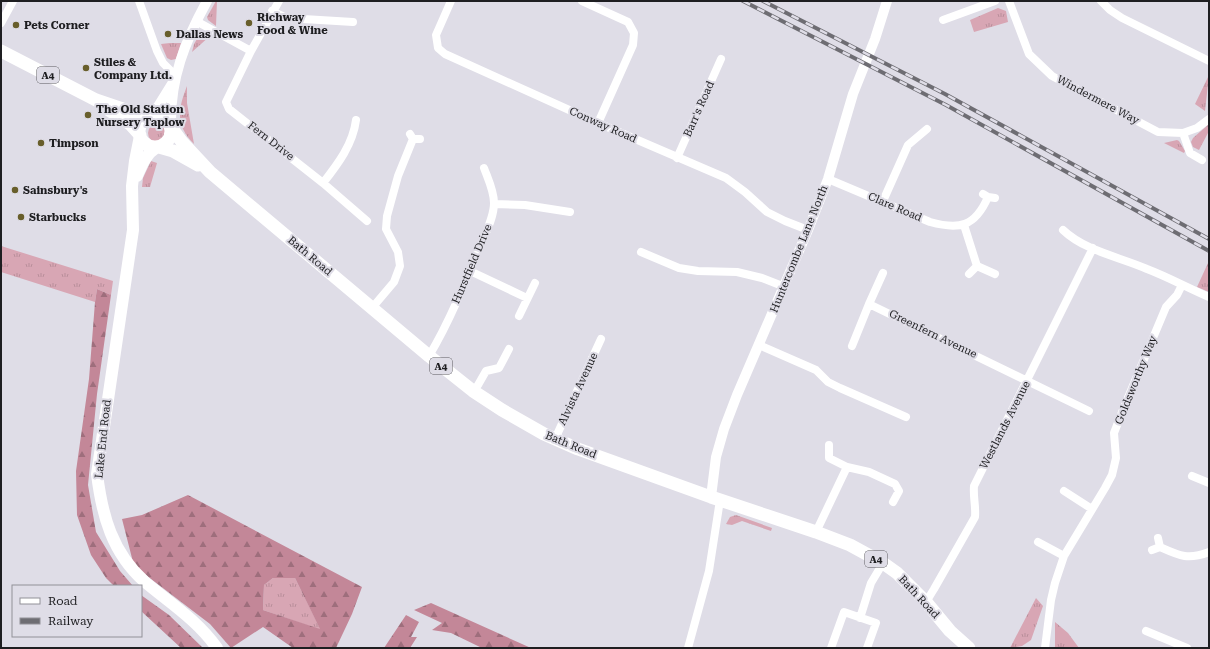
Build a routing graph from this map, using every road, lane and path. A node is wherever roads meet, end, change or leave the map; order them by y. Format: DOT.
graph roads {
  1 [pos="13,1"];
  2 [pos="139,1"];
  3 [pos="207,1"];
  4 [pos="278,1"];
  5 [pos="451,1"];
  6 [pos="582,1"];
  7 [pos="887,1"];
  8 [pos="995,1"];
  9 [pos="1009,1"];
  10 [pos="1102,1"];
  11 [pos="272,11"];
  12 [pos="943,20"];
  13 [pos="196,21"];
  14 [pos="1,23"];
  15 [pos="349,24"];
  16 [pos="1,51"];
  17 [pos="250,51"];
  18 [pos="721,59"];
  19 [pos="1209,61"];
  20 [pos="176,76"];
  21 [pos="96,100"];
  22 [pos="148,116"];
  23 [pos="1209,119"];
  24 [pos="598,123"];
  25 [pos="357,124"];
  26 [pos="171,126"];
  27 [pos="927,129"];
  28 [pos="1183,133"];
  29 [pos="140,136"];
  30 [pos="415,137"];
  31 [pos="158,147"];
  32 [pos="677,158"];
  33 [pos="1202,160"];
  34 [pos="484,168"];
  35 [pos="210,172"];
  36 [pos="828,179"];
  37 [pos="323,183"];
  38 [pos="132,186"];
  39 [pos="989,196"];
  40 [pos="883,202"];
  41 [pos="494,204"];
  42 [pos="570,212"];
  43 [pos="367,221"];
  44 [pos="964,225"];
  45 [pos="808,230"];
  46 [pos="1063,230"];
  47 [pos="1093,248"];
  48 [pos="641,252"];
  49 [pos="977,266"];
  50 [pos="470,271"];
  51 [pos="883,273"];
  52 [pos="969,274"];
  53 [pos="995,274"];
  54 [pos="535,283"];
  55 [pos="1182,285"];
  56 [pos="784,287"];
  57 [pos="1209,297"];
  58 [pos="528,298"];
  59 [pos="869,304"];
  60 [pos="372,308"];
  61 [pos="519,316"];
  62 [pos="601,339"];
  63 [pos="759,345"];
  64 [pos="852,346"];
  65 [pos="509,349"];
  66 [pos="429,356"];
  67 [pos="1028,380"];
  68 [pos="473,391"];
  69 [pos="1089,411"];
  70 [pos="906,416"];
  71 [pos="555,439"];
  72 [pos="829,445"];
  73 [pos="847,467"];
  74 [pos="1192,476"];
  75 [pos="1209,484"];
  76 [pos="1064,491"];
  77 [pos="715,498"];
  78 [pos="893,502"];
  79 [pos="1092,509"];
  80 [pos="816,532"];
  81 [pos="1158,538"];
  82 [pos="1038,542"];
  83 [pos="1209,552"];
  84 [pos="1064,556"];
  85 [pos="883,563"];
  86 [pos="926,602"];
  87 [pos="860,618"];
  88 [pos="1146,631"];
  89 [pos="1046,634"];
  90 [pos="217,648"];
  91 [pos="688,648"];
  92 [pos="831,648"];
  93 [pos="867,648"];
  94 [pos="969,648"];
  95 [pos="1038,648"];
  96 [pos="1045,648"];
  97 [pos="1187,648"];
  1 -- 14 [label="street"];
  2 -- 20 [label="street"];
  3 -- 13 [label="street"];
  4 -- 11 [label="street, Fern Drive"];
  5 -- 24 [label="street, Conway Road"];
  6 -- 24 [label="street"];
  7 -- 36 [label="street, Huntercombe Lane North"];
  8 -- 12 [label="street"];
  9 -- 28 [label="street, Windermere Way"];
  10 -- 19 [label="street"];
  11 -- 15 [label="street"];
  11 -- 17 [label="street, Fern Drive"];
  13 -- 17 [label="street"];
  13 -- 20 [label="street"];
  16 -- 21 [label="main road, A4"];
  17 -- 37 [label="street, Fern Drive"];
  18 -- 32 [label="street, Barr's Road"];
  20 -- 22 [label="street"];
  20 -- 26 [label="street"];
  21 -- 22 [label="main road, A4"];
  21 -- 29 [label="main road, A4"];
  22 -- 26 [label="main road"];
  22 -- 29 [label="main road"];
  23 -- 28 [label="street, Windermere Way"];
  24 -- 32 [label="street, Conway Road"];
  25 -- 37 [label="street"];
  26 -- 31 [label="main road"];
  26 -- 35 [label="main road, Bath Road / A4"];
  27 -- 40 [label="street"];
  28 -- 33 [label="street"];
  29 -- 31 [label="main road"];
  29 -- 38 [label="main road, Lake End Road"];
  30 -- 60 [label="street"];
  31 -- 35 [label="main road, Bath Road / A4"];
  31 -- 38 [label="main road, Lake End Road"];
  32 -- 45 [label="street, Conway Road"];
  34 -- 41 [label="street, Hurstfield Drive"];
  35 -- 60 [label="main road, Bath Road / A4"];
  36 -- 40 [label="street, Clare Road"];
  36 -- 45 [label="street, Huntercombe Lane North"];
  37 -- 43 [label="street, Fern Drive"];
  38 -- 90 [label="main road, Lake End Road"];
  39 -- 44 [label="street"];
  40 -- 44 [label="street, Clare Road"];
  41 -- 42 [label="street"];
  41 -- 50 [label="street, Hurstfield Drive"];
  44 -- 49 [label="street"];
  45 -- 56 [label="street, Huntercombe Lane North"];
  46 -- 47 [label="street"];
  47 -- 55 [label="street"];
  47 -- 67 [label="street, Westlands Avenue"];
  48 -- 56 [label="street"];
  49 -- 52 [label="street"];
  49 -- 53 [label="street"];
  50 -- 58 [label="street"];
  50 -- 66 [label="street, Hurstfield Drive"];
  51 -- 59 [label="street"];
  54 -- 58 [label="street"];
  55 -- 57 [label="street"];
  55 -- 79 [label="street, Goldsworthy Way"];
  56 -- 63 [label="street, Huntercombe Lane North"];
  58 -- 61 [label="street"];
  59 -- 64 [label="street"];
  59 -- 67 [label="street, Greenfern Avenue"];
  60 -- 66 [label="main road, Bath Road / A4"];
  62 -- 71 [label="street, Alvista Avenue"];
  63 -- 70 [label="street"];
  63 -- 77 [label="street, Huntercombe Lane North"];
  65 -- 68 [label="street"];
  66 -- 68 [label="main road, Bath Road / A4"];
  67 -- 69 [label="street, Greenfern Avenue"];
  67 -- 86 [label="street, Westlands Avenue"];
  68 -- 71 [label="main road, Bath Road / A4"];
  71 -- 77 [label="main road, Bath Road / A4"];
  72 -- 73 [label="street"];
  73 -- 78 [label="street"];
  73 -- 80 [label="street"];
  74 -- 75 [label="street"];
  76 -- 79 [label="street"];
  77 -- 80 [label="main road, Bath Road / A4"];
  77 -- 91 [label="street"];
  79 -- 84 [label="street, Goldsworthy Way"];
  80 -- 85 [label="main road, Bath Road / A4"];
  81 -- 83 [label="street"];
  82 -- 84 [label="street"];
  84 -- 89 [label="street, Goldsworthy Way"];
  85 -- 86 [label="main road, Bath Road / A4"];
  85 -- 87 [label="street"];
  86 -- 94 [label="main road, Bath Road / A4"];
  87 -- 92 [label="street"];
  87 -- 93 [label="street"];
  88 -- 97 [label="street"];
  89 -- 95 [label="street, Goldsworthy Way"];
  89 -- 96 [label="street, Goldsworthy Way"];
}
